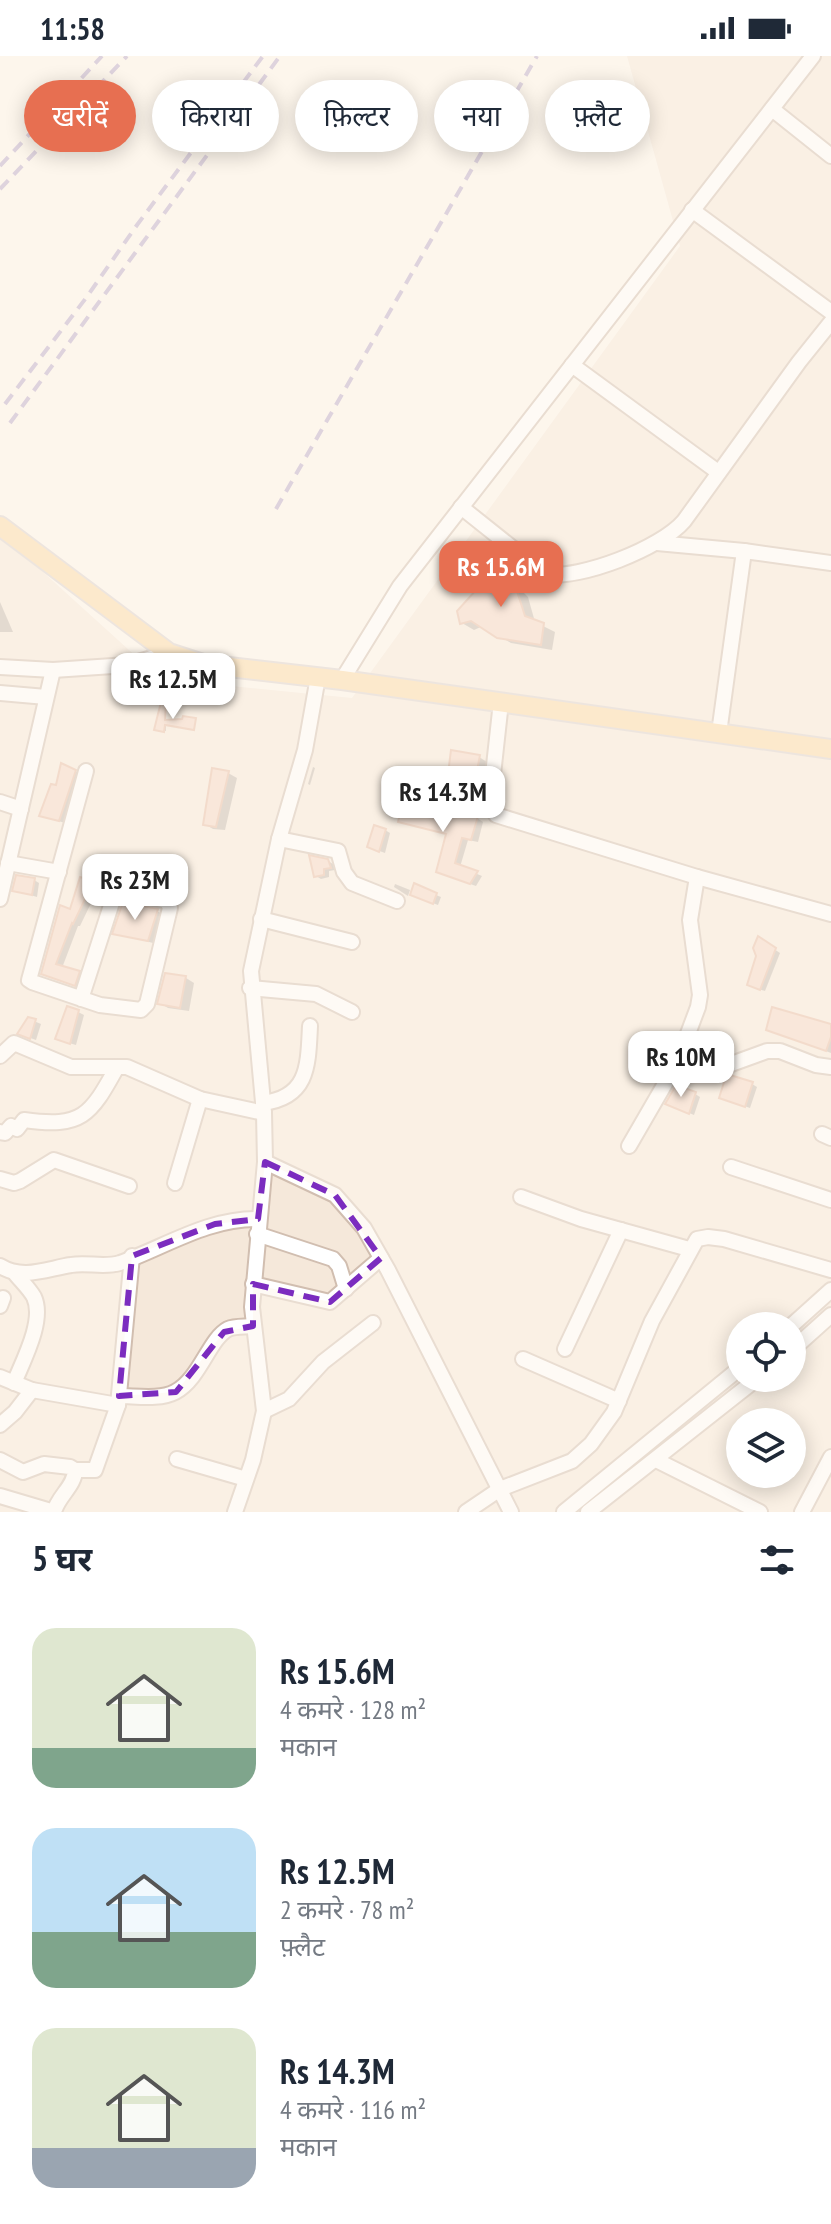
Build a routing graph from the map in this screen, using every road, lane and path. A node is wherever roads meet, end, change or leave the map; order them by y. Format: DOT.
graph roads {
  1 [pos="813,56"];
  2 [pos="772,109"];
  3 [pos="831,156"];
  4 [pos="692,210"];
  5 [pos="831,312"];
  6 [pos="831,322"];
  7 [pos="572,365"];
  8 [pos="718,472"];
  9 [pos="461,507"];
  10 [pos="0,526"];
  11 [pos="656,543"];
  12 [pos="744,551"];
  13 [pos="831,563"];
  14 [pos="169,653"];
  15 [pos="0,667"];
  16 [pos="53,670"];
  17 [pos="318,677"];
  18 [pos="342,680"];
  19 [pos="0,693"];
  20 [pos="46,697"];
  21 [pos="501,702"];
  22 [pos="719,733"];
  23 [pos="831,749"];
  24 [pos="86,771"];
  25 [pos="0,802"];
  26 [pos="21,809"];
  27 [pos="279,839"];
  28 [pos="8,863"];
  29 [pos="59,872"];
  30 [pos="697,877"];
  31 [pos="0,895"];
  32 [pos="397,901"];
  33 [pos="831,914"];
  34 [pos="261,919"];
  35 [pos="352,942"];
  36 [pos="250,988"];
  37 [pos="81,999"];
  38 [pos="352,1012"];
  39 [pos="310,1026"];
  40 [pos="0,1056"];
  41 [pos="680,1056"];
  42 [pos="117,1067"];
  43 [pos="831,1067"];
  44 [pos="200,1099"];
  45 [pos="263,1108"];
  46 [pos="0,1132"];
  47 [pos="629,1146"];
  48 [pos="265,1162"];
  49 [pos="731,1167"];
  50 [pos="0,1179"];
  51 [pos="175,1183"];
  52 [pos="129,1186"];
  53 [pos="521,1197"];
  54 [pos="831,1200"];
  55 [pos="258,1226"];
  56 [pos="621,1230"];
  57 [pos="689,1249"];
  58 [pos="132,1256"];
  59 [pos="381,1258"];
  60 [pos="7,1269"];
  61 [pos="831,1270"];
  62 [pos="253,1284"];
  63 [pos="346,1289"];
  64 [pos="831,1290"];
  65 [pos="806,1312"];
  66 [pos="831,1315"];
  67 [pos="373,1323"];
  68 [pos="253,1326"];
  69 [pos="806,1337"];
  70 [pos="565,1349"];
  71 [pos="523,1359"];
  72 [pos="726,1379"];
  73 [pos="7,1380"];
  74 [pos="32,1390"];
  75 [pos="741,1392"];
  76 [pos="118,1400"];
  77 [pos="619,1401"];
  78 [pos="264,1411"];
  79 [pos="0,1425"];
  80 [pos="662,1431"];
  81 [pos="675,1445"];
  82 [pos="831,1457"];
  83 [pos="177,1459"];
  84 [pos="628,1459"];
  85 [pos="0,1460"];
  86 [pos="656,1460"];
  87 [pos="75,1470"];
  88 [pos="640,1473"];
  89 [pos="246,1479"];
  90 [pos="500,1489"];
  91 [pos="0,1496"];
  92 [pos="730,1506"];
  93 [pos="54,1512"];
  94 [pos="235,1512"];
  95 [pos="466,1512"];
  96 [pos="511,1512"];
  97 [pos="564,1512"];
  98 [pos="588,1512"];
  99 [pos="760,1512"];
  100 [pos="802,1512"];
  1 -- 2 [label="street"];
  2 -- 3 [label="street"];
  2 -- 4 [label="street"];
  4 -- 5 [label="street"];
  4 -- 7 [label="street"];
  6 -- 8 [label="street"];
  7 -- 8 [label="street"];
  7 -- 9 [label="street"];
  8 -- 11 [label="street"];
  9 -- 11 [label="street"];
  9 -- 18 [label="street"];
  10 -- 14 [label="main road"];
  11 -- 12 [label="street"];
  12 -- 13 [label="street"];
  12 -- 22 [label="street"];
  14 -- 16 [label="street"];
  14 -- 17 [label="main road"];
  15 -- 16 [label="street"];
  16 -- 20 [label="street"];
  17 -- 18 [label="main road"];
  17 -- 27 [label="street"];
  18 -- 21 [label="main road"];
  19 -- 20 [label="street"];
  20 -- 26 [label="street"];
  21 -- 22 [label="main road"];
  21 -- 30 [label="street"];
  22 -- 23 [label="main road"];
  24 -- 29 [label="street"];
  25 -- 26 [label="street"];
  26 -- 28 [label="street"];
  27 -- 32 [label="street"];
  27 -- 34 [label="street"];
  28 -- 29 [label="street"];
  28 -- 31 [label="street"];
  29 -- 37 [label="street"];
  30 -- 33 [label="street"];
  30 -- 41 [label="street"];
  34 -- 35 [label="street"];
  34 -- 36 [label="street"];
  36 -- 38 [label="street"];
  36 -- 45 [label="street"];
  37 -- 37 [label="street"];
  39 -- 45 [label="street"];
  40 -- 42 [label="street"];
  41 -- 43 [label="street"];
  41 -- 47 [label="street"];
  42 -- 44 [label="street"];
  42 -- 46 [label="street"];
  44 -- 45 [label="street"];
  44 -- 51 [label="street"];
  45 -- 48 [label="street"];
  48 -- 55 [label="street"];
  48 -- 59 [label="street"];
  49 -- 54 [label="street"];
  50 -- 52 [label="street"];
  53 -- 56 [label="street"];
  55 -- 58 [label="street"];
  55 -- 62 [label="street"];
  55 -- 63 [label="street"];
  56 -- 57 [label="street"];
  56 -- 70 [label="street"];
  57 -- 61 [label="street"];
  57 -- 77 [label="street"];
  58 -- 60 [label="street"];
  58 -- 76 [label="street"];
  59 -- 63 [label="street"];
  59 -- 90 [label="street"];
  60 -- 73 [label="street"];
  62 -- 63 [label="street"];
  62 -- 68 [label="street"];
  64 -- 65 [label="street"];
  66 -- 69 [label="street"];
  67 -- 78 [label="street"];
  68 -- 76 [label="street"];
  68 -- 78 [label="street"];
  71 -- 77 [label="street"];
  72 -- 80 [label="street"];
  73 -- 74 [label="street"];
  74 -- 76 [label="street"];
  74 -- 79 [label="street"];
  75 -- 81 [label="street"];
  76 -- 87 [label="street"];
  77 -- 90 [label="street"];
  78 -- 89 [label="street"];
  80 -- 81 [label="street"];
  80 -- 84 [label="street"];
  81 -- 86 [label="street"];
  82 -- 100 [label="street"];
  83 -- 89 [label="street"];
  84 -- 88 [label="street"];
  84 -- 97 [label="street"];
  85 -- 87 [label="street"];
  86 -- 88 [label="street"];
  86 -- 92 [label="street"];
  87 -- 93 [label="street"];
  88 -- 98 [label="street"];
  89 -- 94 [label="street"];
  90 -- 95 [label="street"];
  90 -- 96 [label="street"];
  91 -- 93 [label="street"];
  92 -- 99 [label="street"];
}
